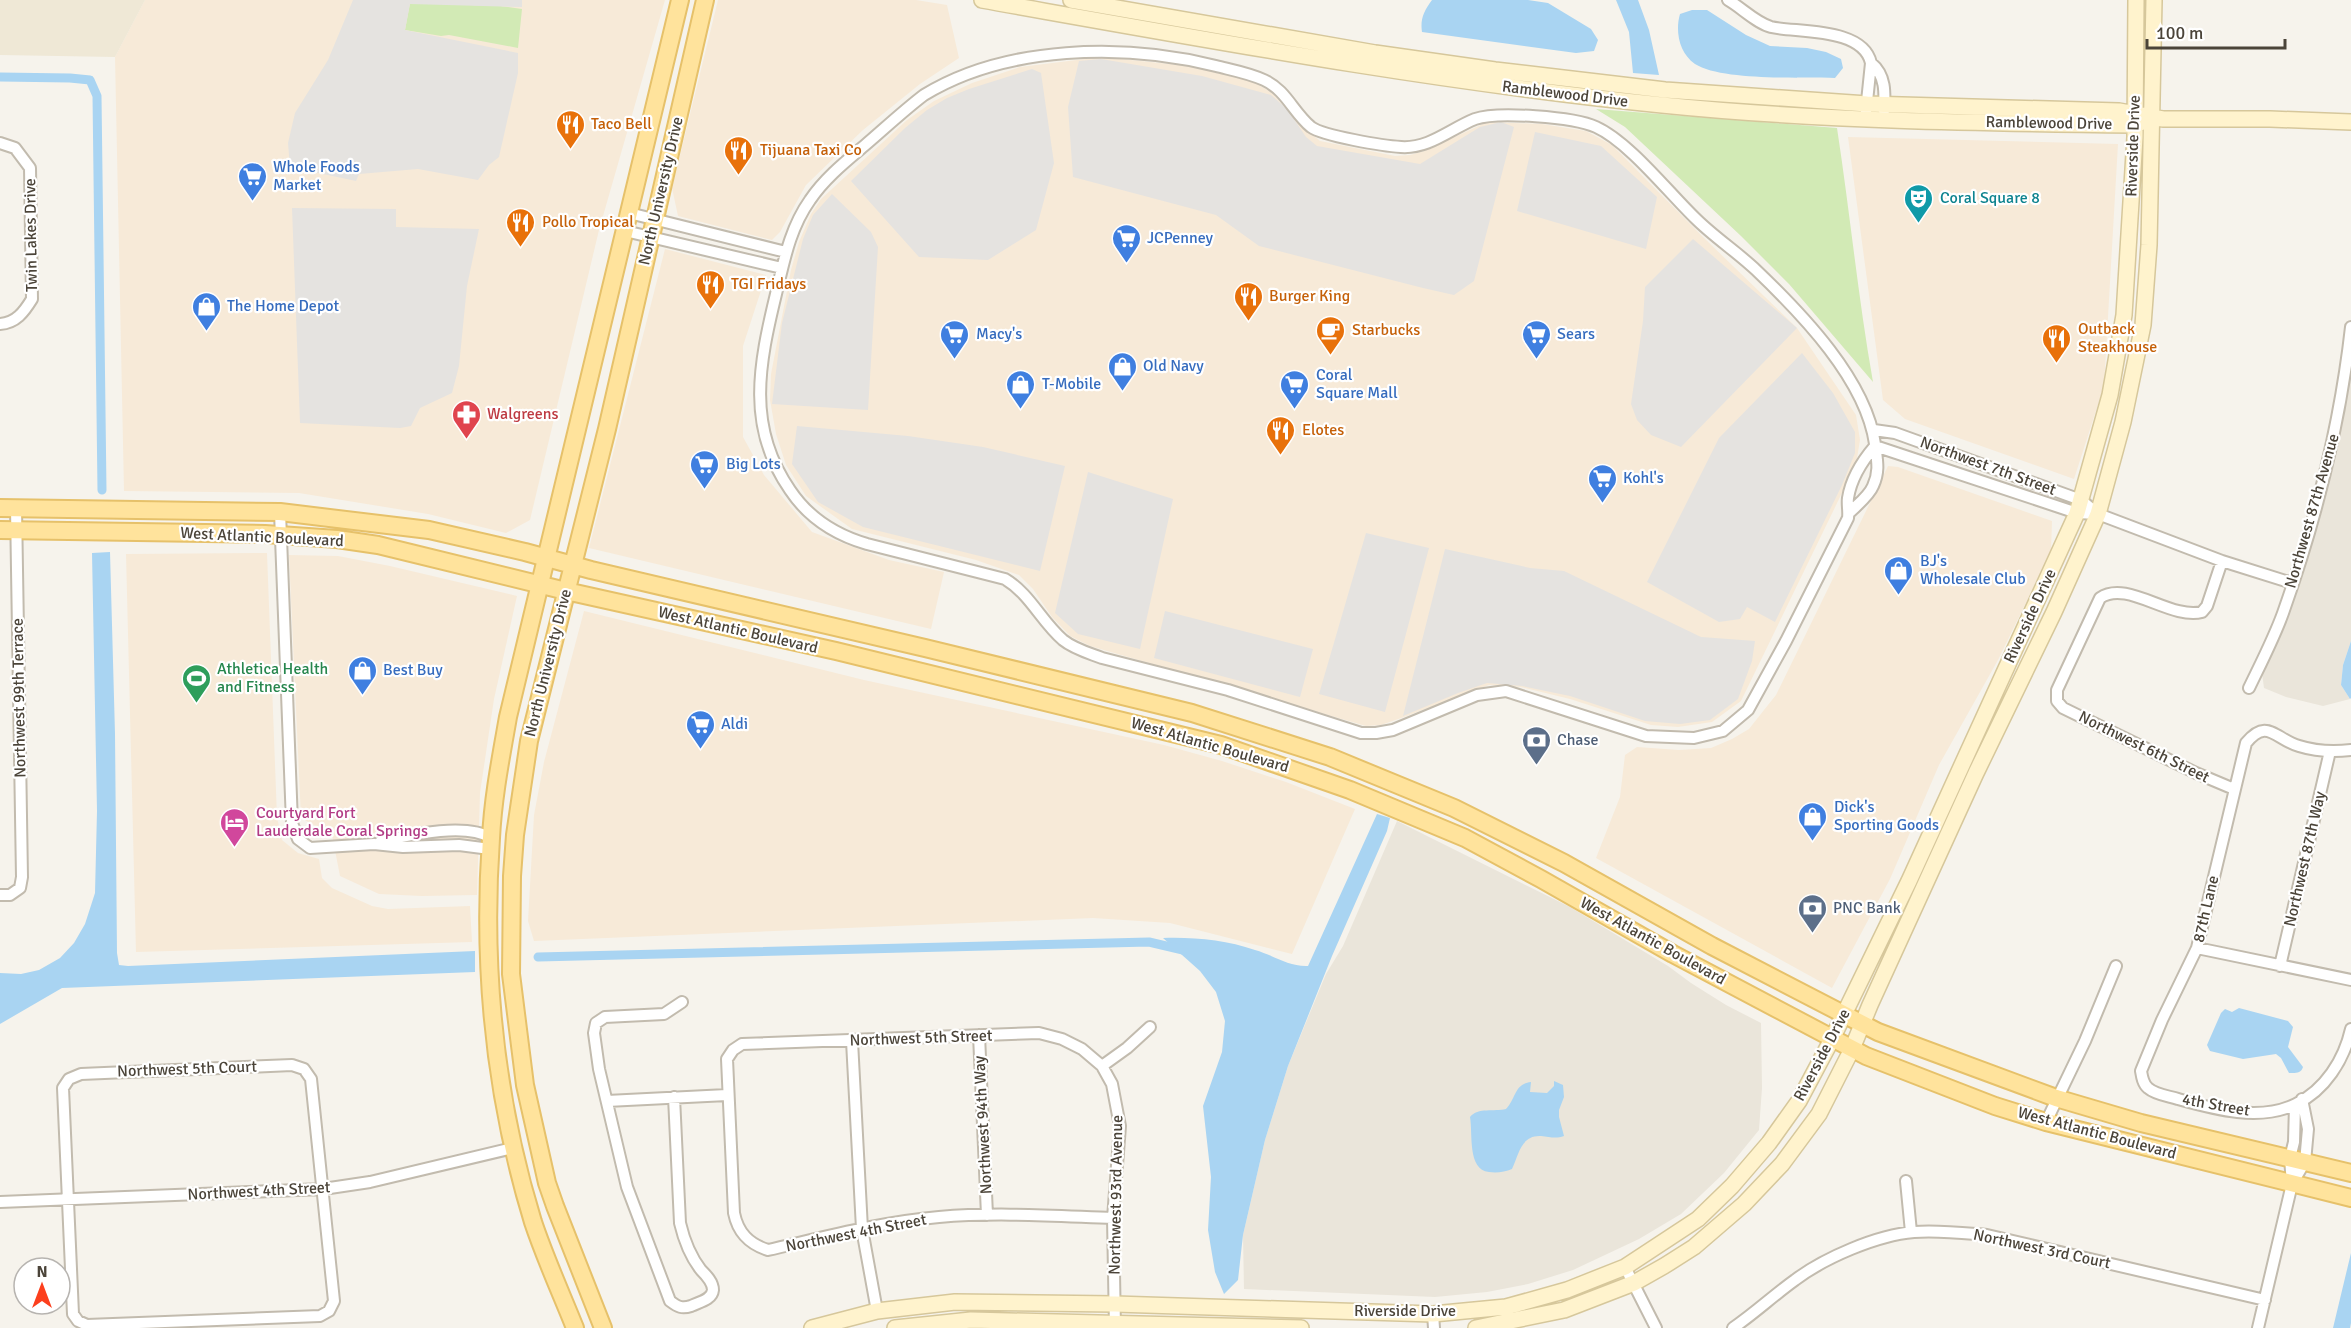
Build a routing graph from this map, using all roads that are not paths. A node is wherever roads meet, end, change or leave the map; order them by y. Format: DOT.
graph roads {
  1 [pos="680,0"];
  2 [pos="705,0"];
  3 [pos="982,0"];
  4 [pos="1071,0"];
  5 [pos="1728,0"];
  6 [pos="2136,0"];
  7 [pos="2154,0"];
  8 [pos="1871,63"];
  9 [pos="1630,94"];
  10 [pos="1866,112"];
  11 [pos="1884,112"];
  12 [pos="2135,119"];
  13 [pos="2153,119"];
  14 [pos="2351,122"];
  15 [pos="0,143"];
  16 [pos="629,213"];
  17 [pos="655,219"];
  18 [pos="625,231"];
  19 [pos="650,237"];
  20 [pos="786,252"];
  21 [pos="782,268"];
  22 [pos="0,324"];
  23 [pos="2351,327"];
  24 [pos="1874,430"];
  25 [pos="1875,446"];
  26 [pos="2079,506"];
  27 [pos="8,508"];
  28 [pos="280,512"];
  29 [pos="1849,513"];
  30 [pos="2098,514"];
  31 [pos="8,530"];
  32 [pos="281,535"];
  33 [pos="546,557"];
  34 [pos="2222,561"];
  35 [pos="572,565"];
  36 [pos="2292,583"];
  37 [pos="539,584"];
  38 [pos="566,591"];
  39 [pos="2249,688"];
  40 [pos="2351,750"];
  41 [pos="2330,751"];
  42 [pos="2235,789"];
  43 [pos="495,791"];
  44 [pos="515,835"];
  45 [pos="491,843"];
  46 [pos="374,844"];
  47 [pos="512,876"];
  48 [pos="0,895"];
  49 [pos="2198,948"];
  50 [pos="2116,966"];
  51 [pos="2280,966"];
  52 [pos="2351,980"];
  53 [pos="682,1002"];
  54 [pos="1843,1015"];
  55 [pos="1862,1024"];
  56 [pos="1150,1028"];
  57 [pos="2351,1029"];
  58 [pos="979,1035"];
  59 [pos="1832,1039"];
  60 [pos="852,1041"];
  61 [pos="1852,1049"];
  62 [pos="1102,1066"];
  63 [pos="2143,1080"];
  64 [pos="728,1095"];
  65 [pos="674,1097"];
  66 [pos="2056,1098"];
  67 [pos="607,1101"];
  68 [pos="2299,1102"];
  69 [pos="2046,1122"];
  70 [pos="513,1148"];
  71 [pos="2298,1160"];
  72 [pos="2351,1173"];
  73 [pos="1906,1181"];
  74 [pos="547,1183"];
  75 [pos="2292,1184"];
  76 [pos="323,1189"];
  77 [pos="2351,1197"];
  78 [pos="67,1200"];
  79 [pos="0,1202"];
  80 [pos="987,1215"];
  81 [pos="1113,1218"];
  82 [pos="862,1229"];
  83 [pos="1911,1232"];
  84 [pos="1625,1267"];
  85 [pos="1634,1282"];
  86 [pos="2265,1300"];
  87 [pos="1114,1304"];
  88 [pos="877,1311"];
  89 [pos="1434,1321"];
  90 [pos="1114,1325"];
  91 [pos="575,1328"];
  92 [pos="603,1328"];
  93 [pos="812,1328"];
  94 [pos="895,1328"];
  95 [pos="1301,1328"];
  96 [pos="1476,1328"];
  97 [pos="1656,1328"];
  98 [pos="1733,1328"];
  99 [pos="2258,1328"];
  1 -- 16 [label="main road, North University Drive"];
  2 -- 17 [label="main road, North University Drive"];
  3 -- 9 [label="street, Ramblewood Drive"];
  4 -- 9 [label="street, Ramblewood Drive"];
  5 -- 8 [label="street"];
  6 -- 12 [label="street, Riverside Drive"];
  7 -- 13 [label="street, Riverside Drive"];
  8 -- 10 [label="street"];
  8 -- 11 [label="street"];
  9 -- 10 [label="street, Ramblewood Drive"];
  10 -- 11 [label="street, Ramblewood Drive"];
  11 -- 12 [label="street, Ramblewood Drive"];
  12 -- 13 [label="street, Ramblewood Drive"];
  12 -- 26 [label="street, Riverside Drive"];
  13 -- 14 [label="street, Ramblewood Drive"];
  13 -- 30 [label="street, Riverside Drive"];
  15 -- 22 [label="street, Twin Lakes Drive"];
  16 -- 17 [label="street"];
  16 -- 18 [label="main road, North University Drive"];
  17 -- 19 [label="main road, North University Drive"];
  17 -- 20 [label="street"];
  18 -- 19 [label="street"];
  18 -- 33 [label="main road, North University Drive"];
  19 -- 21 [label="street"];
  19 -- 35 [label="main road, North University Drive"];
  20 -- 21 [label="street"];
  20 -- 24 [label="street"];
  21 -- 29 [label="street"];
  23 -- 36 [label="street, Northwest 87th Avenue"];
  24 -- 25 [label="street"];
  24 -- 26 [label="street, Northwest 7th Street"];
  25 -- 26 [label="street, Northwest 7th Street"];
  25 -- 29 [label="street"];
  25 -- 29 [label="street"];
  26 -- 30 [label="street, Northwest 7th Street"];
  26 -- 54 [label="street, Riverside Drive"];
  27 -- 28 [label="main road, West Atlantic Boulevard"];
  27 -- 31 [label="street, Northwest 99th Terrace"];
  28 -- 32 [label="street"];
  28 -- 33 [label="main road, West Atlantic Boulevard"];
  30 -- 34 [label="street, Northwest 7th Street"];
  30 -- 55 [label="street, Riverside Drive"];
  31 -- 32 [label="main road, West Atlantic Boulevard"];
  31 -- 48 [label="street, Northwest 99th Terrace"];
  32 -- 37 [label="main road, West Atlantic Boulevard"];
  32 -- 46 [label="street"];
  33 -- 35 [label="main road, West Atlantic Boulevard"];
  33 -- 37 [label="main road, North University Drive"];
  34 -- 36 [label="street, Northwest 7th Street"];
  34 -- 42 [label="street, Northwest 6th Street"];
  35 -- 38 [label="main road, North University Drive"];
  35 -- 54 [label="main road, West Atlantic Boulevard"];
  36 -- 39 [label="street, Northwest 87th Avenue"];
  37 -- 38 [label="main road, West Atlantic Boulevard"];
  37 -- 43 [label="main road, North University Drive"];
  38 -- 44 [label="main road, North University Drive"];
  38 -- 59 [label="main road, West Atlantic Boulevard"];
  40 -- 41 [label="street"];
  41 -- 42 [label="street, 87th Lane"];
  41 -- 51 [label="street, Northwest 87th Way"];
  42 -- 49 [label="street, 87th Lane"];
  43 -- 44 [label="main road"];
  43 -- 45 [label="main road, North University Drive"];
  44 -- 47 [label="main road, North University Drive"];
  45 -- 46 [label="street"];
  45 -- 46 [label="street"];
  45 -- 47 [label="main road"];
  45 -- 70 [label="main road, North University Drive"];
  47 -- 74 [label="main road, North University Drive"];
  49 -- 51 [label="street"];
  49 -- 63 [label="street, 87th Lane"];
  50 -- 66 [label="street"];
  51 -- 52 [label="street"];
  53 -- 67 [label="street"];
  54 -- 55 [label="main road, West Atlantic Boulevard"];
  54 -- 59 [label="street, Riverside Drive"];
  55 -- 61 [label="street, Riverside Drive"];
  55 -- 66 [label="main road, West Atlantic Boulevard"];
  56 -- 62 [label="street"];
  57 -- 68 [label="street"];
  58 -- 60 [label="street, Northwest 5th Street"];
  58 -- 62 [label="street, Northwest 5th Street"];
  58 -- 80 [label="street, Northwest 94th Way"];
  59 -- 61 [label="main road, West Atlantic Boulevard"];
  59 -- 84 [label="street, Riverside Drive"];
  60 -- 64 [label="street, Northwest 5th Street"];
  60 -- 82 [label="street"];
  61 -- 69 [label="main road, West Atlantic Boulevard"];
  61 -- 85 [label="street, Riverside Drive"];
  62 -- 81 [label="street, Northwest 93rd Avenue"];
  63 -- 68 [label="street, 4th Street"];
  64 -- 65 [label="street"];
  64 -- 82 [label="street, Northwest 4th Street"];
  65 -- 67 [label="street"];
  65 -- 67 [label="street"];
  66 -- 69 [label="street"];
  66 -- 71 [label="main road, West Atlantic Boulevard"];
  68 -- 71 [label="street"];
  68 -- 71 [label="street"];
  69 -- 75 [label="main road, West Atlantic Boulevard"];
  70 -- 74 [label="main road"];
  70 -- 76 [label="street, Northwest 4th Street"];
  70 -- 91 [label="main road, North University Drive"];
  71 -- 72 [label="main road, West Atlantic Boulevard"];
  71 -- 75 [label="street"];
  73 -- 83 [label="street"];
  74 -- 92 [label="main road, North University Drive"];
  75 -- 77 [label="main road, West Atlantic Boulevard"];
  75 -- 86 [label="street"];
  76 -- 78 [label="street, Northwest 4th Street"];
  76 -- 78 [label="street, Northwest 5th Court"];
  76 -- 78 [label="street"];
  78 -- 79 [label="street, Northwest 4th Street"];
  80 -- 81 [label="street, Northwest 4th Street"];
  80 -- 82 [label="street, Northwest 4th Street"];
  81 -- 87 [label="street, Northwest 93rd Avenue"];
  82 -- 88 [label="street"];
  83 -- 86 [label="street, Northwest 3rd Court"];
  83 -- 98 [label="street, Northwest 3rd Court"];
  84 -- 85 [label="street"];
  84 -- 89 [label="street, Riverside Drive"];
  85 -- 96 [label="street, Riverside Drive"];
  85 -- 97 [label="street"];
  86 -- 99 [label="street"];
  87 -- 88 [label="street, Riverside Drive"];
  87 -- 89 [label="street, Riverside Drive"];
  87 -- 90 [label="street, Northwest 93rd Avenue"];
  88 -- 93 [label="street, Riverside Drive"];
  90 -- 94 [label="street"];
  90 -- 95 [label="street"];
}
